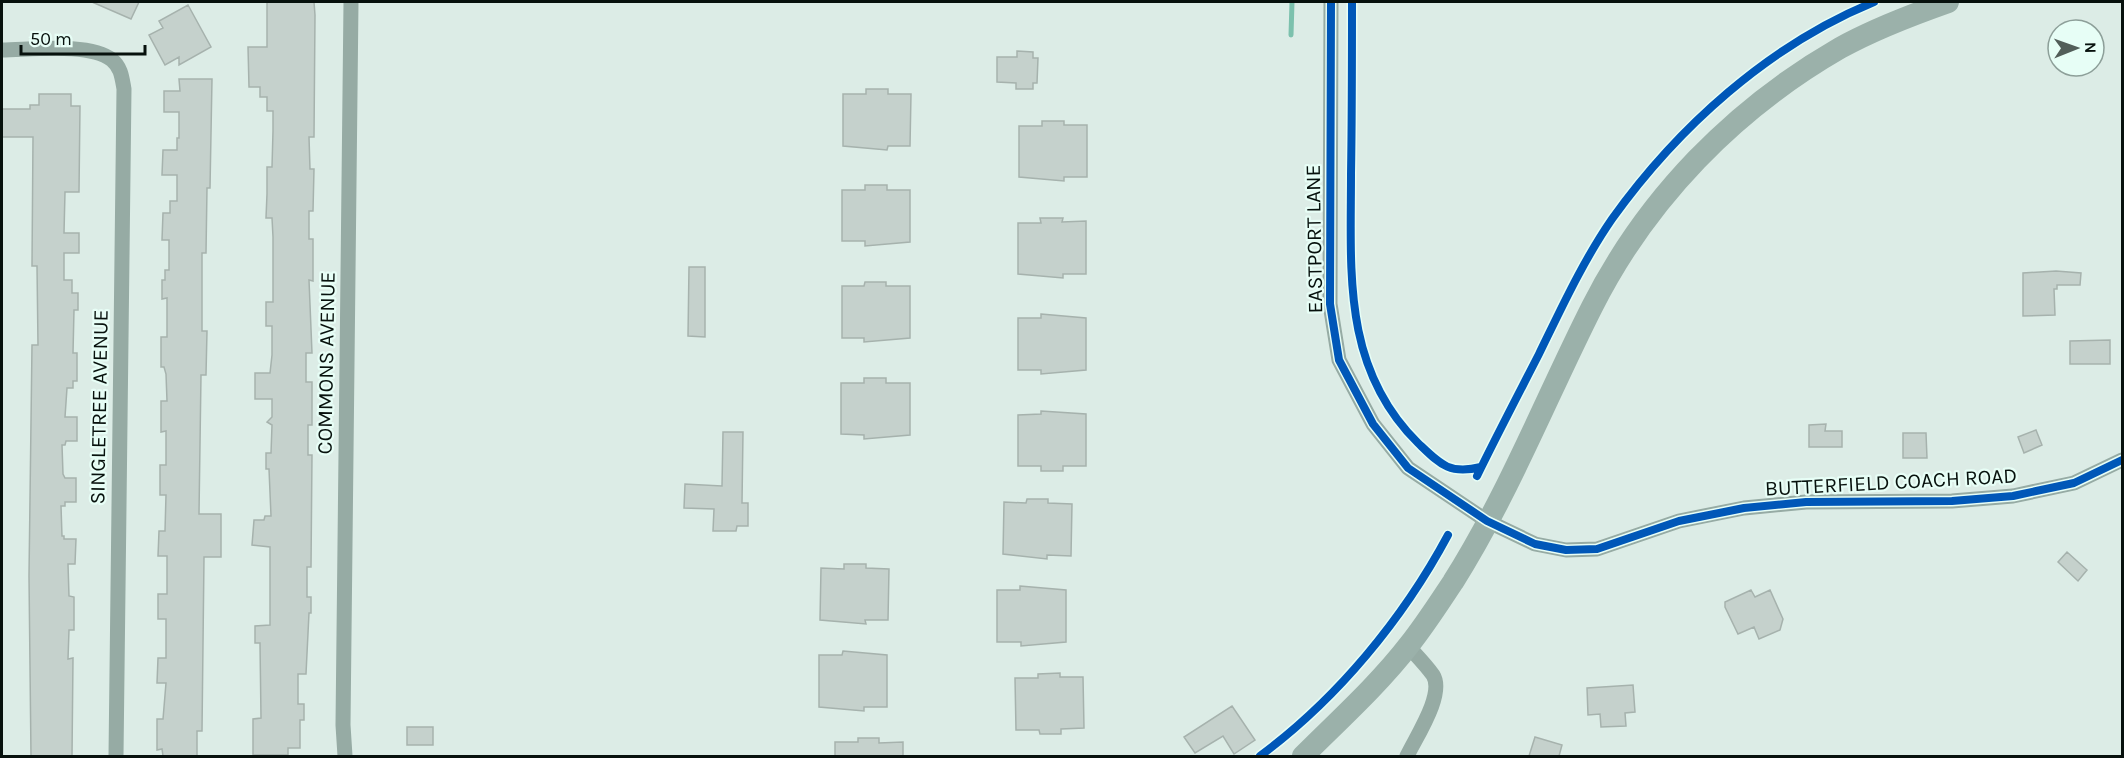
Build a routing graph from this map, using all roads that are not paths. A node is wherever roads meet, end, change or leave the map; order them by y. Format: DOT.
graph roads {
  1 [pos="351,2"];
  2 [pos="1331,2"];
  3 [pos="1948,2"];
  4 [pos="2,50"];
  5 [pos="2122,460"];
  6 [pos="1487,521"];
  7 [pos="1408,646"];
  8 [pos="343,725"];
  9 [pos="116,756"];
  10 [pos="335,756"];
  11 [pos="345,756"];
  12 [pos="1303,756"];
  13 [pos="1407,756"];
  1 -- 8 [label="street, COMMONS AVENUE"];
  2 -- 6 [label="street, EASTPORT LANE"];
  3 -- 6 [label="main road"];
  4 -- 9 [label="street, SINGLETREE AVENUE"];
  5 -- 6 [label="street, BUTTERFIELD COACH ROAD"];
  6 -- 7 [label="main road"];
  7 -- 12 [label="main road"];
  7 -- 13 [label="street"];
  8 -- 10 [label="street, COMMONS AVENUE"];
  8 -- 11 [label="street, COMMONS AVENUE"];
}
